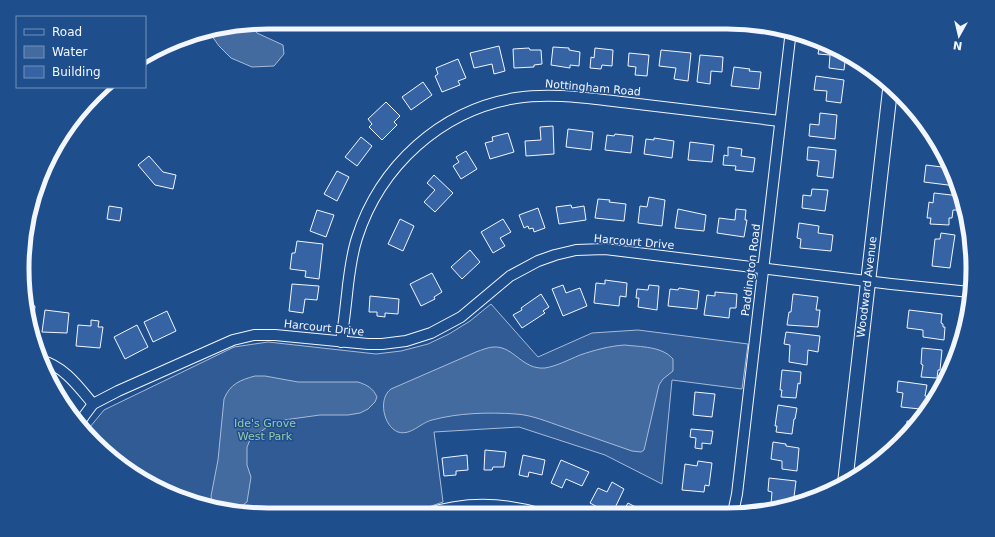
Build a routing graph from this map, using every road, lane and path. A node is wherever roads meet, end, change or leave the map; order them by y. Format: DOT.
graph roads {
  1 [pos="790,38"];
  2 [pos="890,93"];
  3 [pos="780,120"];
  4 [pos="763,268"];
  5 [pos="868,280"];
  6 [pos="965,291"];
  7 [pos="341,342"];
  8 [pos="48,362"];
  9 [pos="93,404"];
  10 [pos="82,419"];
  11 [pos="846,476"];
  12 [pos="734,507"];
  13 [pos="449,508"];
  14 [pos="524,508"];
  1 -- 3 [label="street, Paddington Road"];
  2 -- 5 [label="main road, Woodward Avenue"];
  3 -- 4 [label="street, Paddington Road"];
  3 -- 7 [label="street, Nottingham Road"];
  4 -- 5 [label="street, Harcourt Drive"];
  4 -- 7 [label="street, Harcourt Drive"];
  4 -- 12 [label="street, Paddington Road"];
  5 -- 6 [label="street, Harcourt Drive"];
  5 -- 11 [label="main road, Woodward Avenue"];
  7 -- 9 [label="street, Harcourt Drive"];
  8 -- 9 [label="street"];
  9 -- 10 [label="street"];
  13 -- 14 [label="street"];
}
